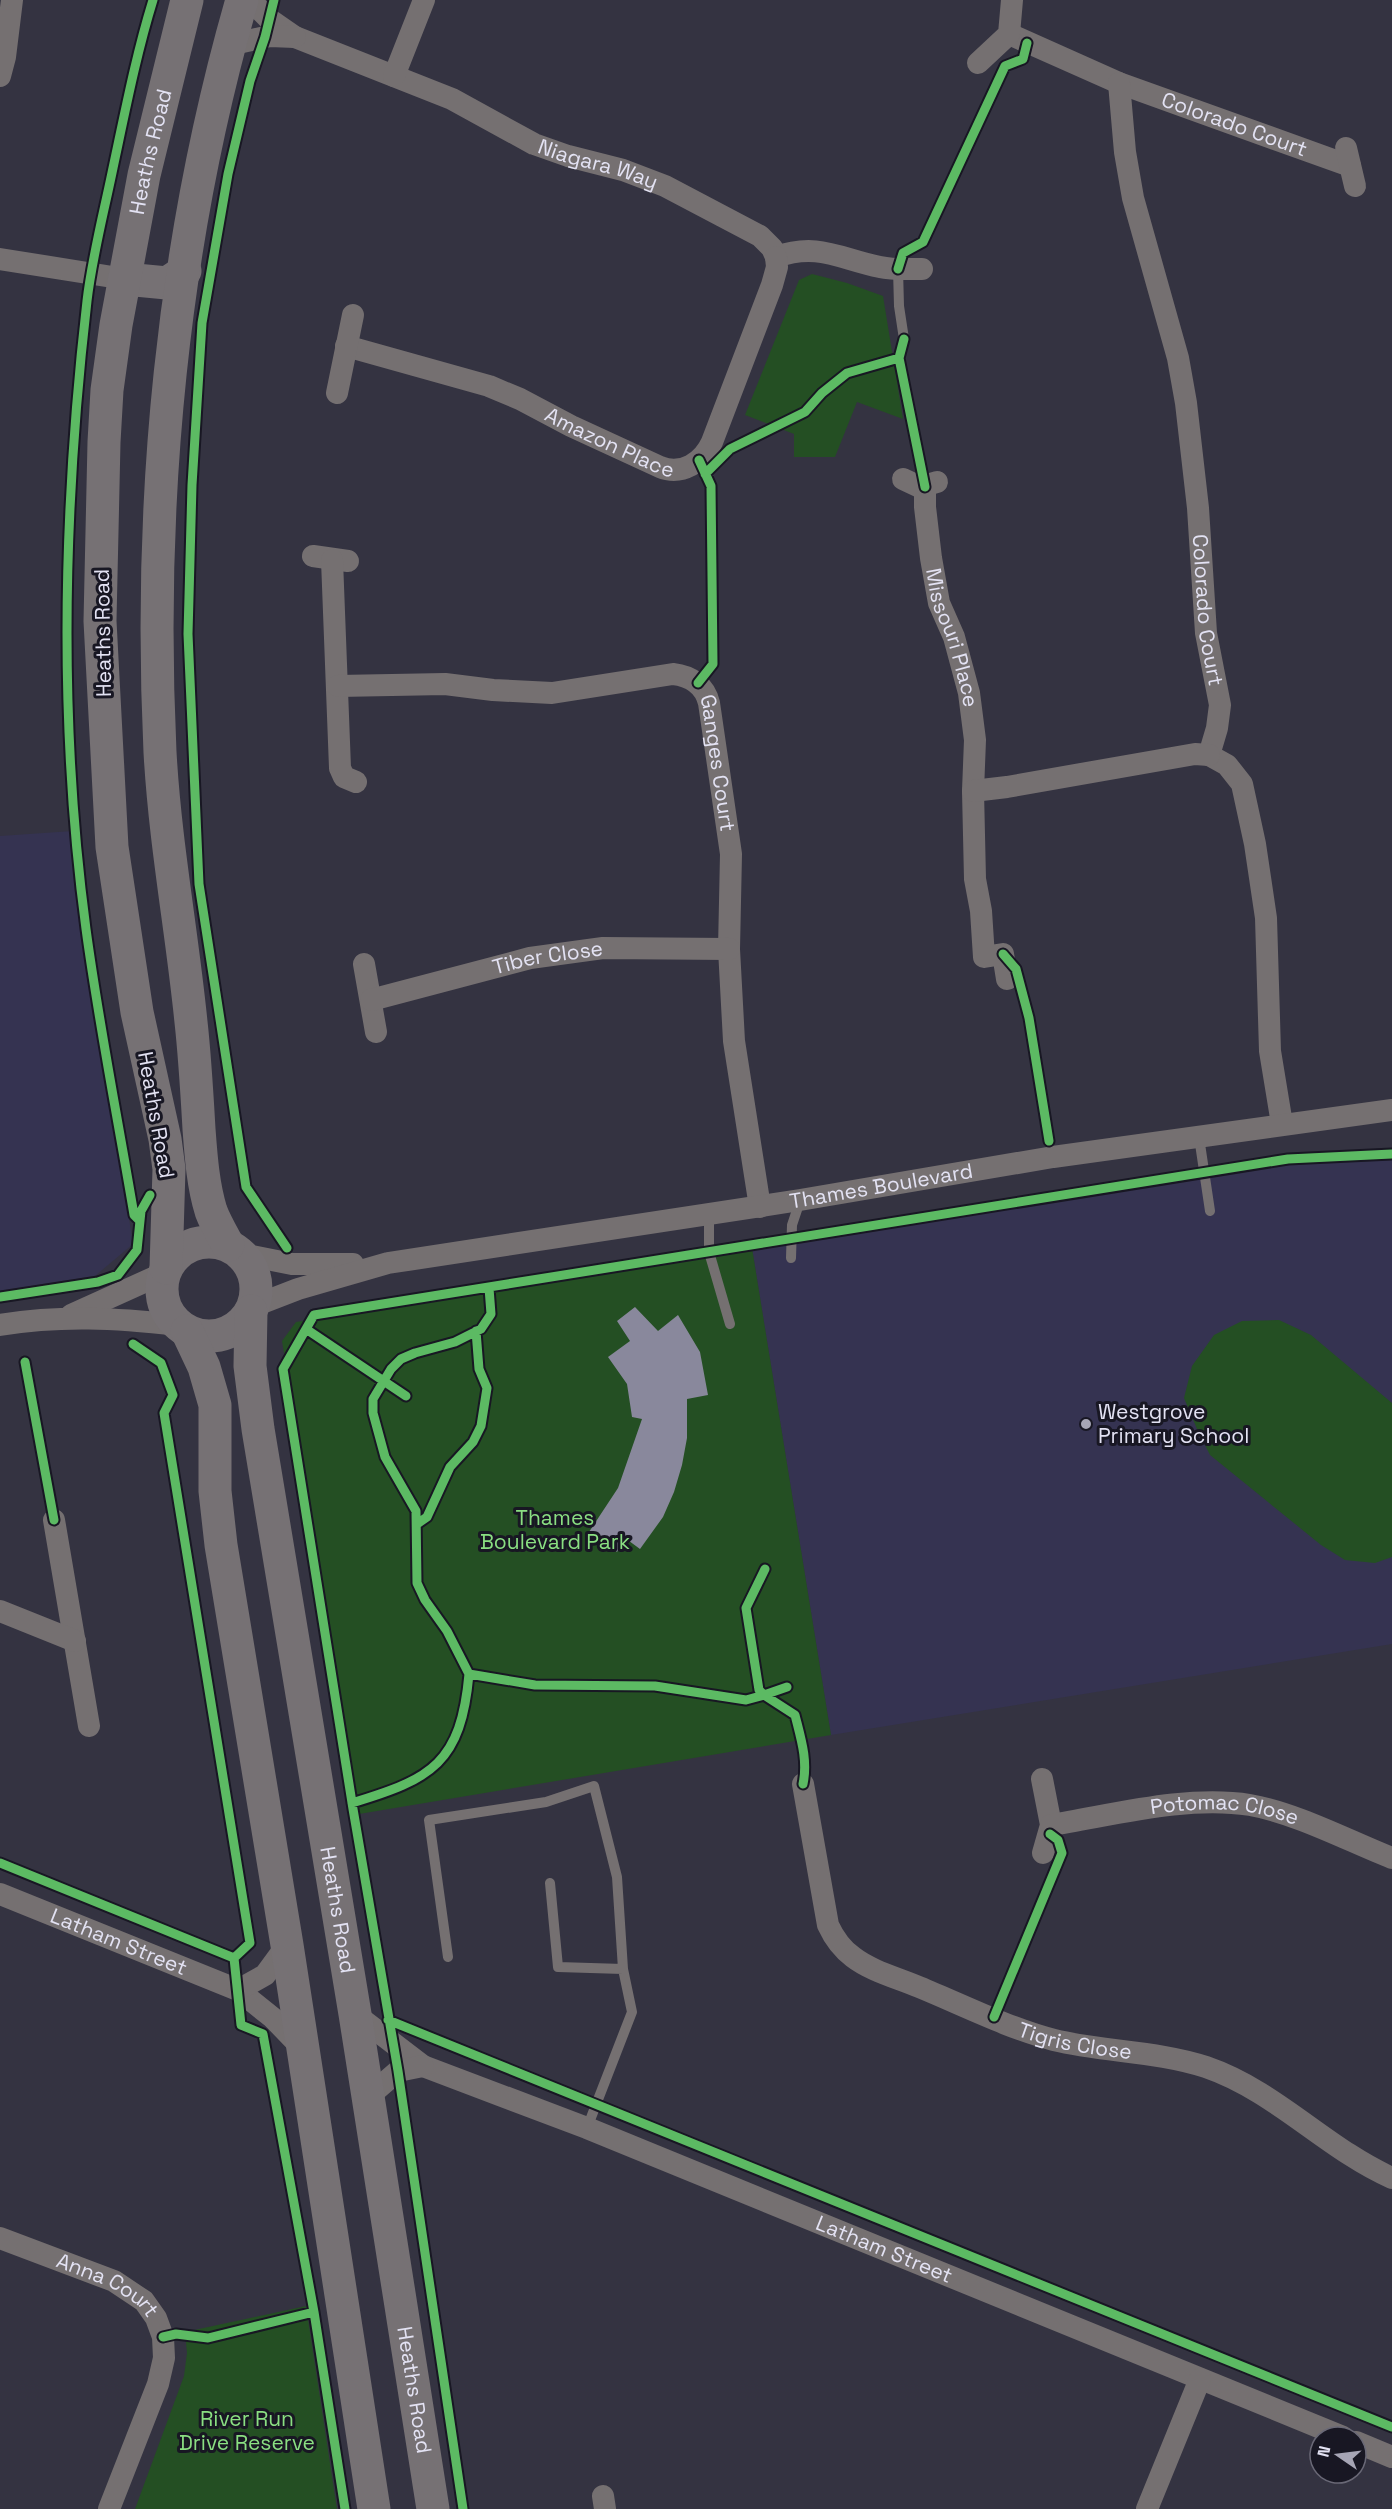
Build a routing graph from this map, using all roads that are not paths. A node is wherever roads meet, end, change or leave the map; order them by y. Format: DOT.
graph roads {
  1 [pos="12,0"];
  2 [pos="187,0"];
  3 [pos="242,0"];
  4 [pos="250,0"];
  5 [pos="424,0"];
  6 [pos="1011,0"];
  7 [pos="1009,34"];
  8 [pos="295,37"];
  9 [pos="229,45"];
  10 [pos="978,63"];
  11 [pos="0,76"];
  12 [pos="394,76"];
  13 [pos="1119,83"];
  14 [pos="1350,167"];
  15 [pos="776,257"];
  16 [pos="0,259"];
  17 [pos="898,269"];
  18 [pos="922,269"];
  19 [pos="185,271"];
  20 [pos="125,279"];
  21 [pos="353,315"];
  22 [pos="904,339"];
  23 [pos="346,346"];
  24 [pos="337,393"];
  25 [pos="903,479"];
  26 [pos="331,559"];
  27 [pos="338,686"];
  28 [pos="1209,755"];
  29 [pos="356,783"];
  30 [pos="973,790"];
  31 [pos="729,949"];
  32 [pos="364,964"];
  33 [pos="1007,979"];
  34 [pos="370,1000"];
  35 [pos="376,1032"];
  36 [pos="1386,1113"];
  37 [pos="1282,1124"];
  38 [pos="1199,1137"];
  39 [pos="800,1200"];
  40 [pos="760,1206"];
  41 [pos="1210,1211"];
  42 [pos="709,1214"];
  43 [pos="235,1249"];
  44 [pos="791,1258"];
  45 [pos="388,1263"];
  46 [pos="165,1271"];
  47 [pos="253,1309"];
  48 [pos="67,1317"];
  49 [pos="730,1324"];
  50 [pos="0,1325"];
  51 [pos="182,1328"];
  52 [pos="54,1520"];
  53 [pos="0,1611"];
  54 [pos="75,1641"];
  55 [pos="89,1726"];
  56 [pos="1042,1779"];
  57 [pos="803,1784"];
  58 [pos="1051,1825"];
  59 [pos="1043,1853"];
  60 [pos="1392,1858"];
  61 [pos="550,1883"];
  62 [pos="0,1894"];
  63 [pos="287,1945"];
  64 [pos="448,1957"];
  65 [pos="623,1969"];
  66 [pos="238,1990"];
  67 [pos="355,2014"];
  68 [pos="302,2048"];
  69 [pos="423,2066"];
  70 [pos="368,2097"];
  71 [pos="587,2128"];
  72 [pos="1392,2178"];
  73 [pos="0,2238"];
  74 [pos="1200,2379"];
  75 [pos="1313,2425"];
  76 [pos="1368,2447"];
  77 [pos="1392,2457"];
  78 [pos="109,2509"];
  79 [pos="374,2509"];
  80 [pos="433,2509"];
  81 [pos="1148,2509"];
  1 -- 11 [label="street"];
  2 -- 20 [label="main road, Heaths Road"];
  3 -- 9 [label="main road, Heaths Road"];
  4 -- 8 [label="street, Niagara Way"];
  5 -- 12 [label="street"];
  6 -- 7 [label="street"];
  7 -- 10 [label="street"];
  7 -- 13 [label="street, Colorado Court"];
  8 -- 9 [label="street, Niagara Way"];
  8 -- 12 [label="street, Niagara Way"];
  9 -- 19 [label="main road, Heaths Road"];
  12 -- 15 [label="street, Niagara Way"];
  13 -- 14 [label="street, Colorado Court"];
  13 -- 28 [label="street, Colorado Court"];
  15 -- 17 [label="street"];
  15 -- 23 [label="street, Amazon Place"];
  16 -- 20 [label="street"];
  17 -- 18 [label="street"];
  17 -- 22 [label="lane"];
  19 -- 20 [label="main road"];
  19 -- 43 [label="main road, Heaths Road"];
  20 -- 46 [label="main road, Heaths Road"];
  21 -- 23 [label="street"];
  23 -- 24 [label="street"];
  25 -- 30 [label="street, Missouri Place"];
  26 -- 27 [label="street"];
  27 -- 29 [label="street"];
  27 -- 31 [label="street, Ganges Court"];
  28 -- 30 [label="street"];
  28 -- 37 [label="street"];
  30 -- 33 [label="street, Missouri Place"];
  31 -- 34 [label="street, Tiber Close"];
  31 -- 40 [label="street, Ganges Court"];
  32 -- 34 [label="street"];
  34 -- 35 [label="street"];
  36 -- 37 [label="street, Thames Boulevard"];
  37 -- 38 [label="street, Thames Boulevard"];
  38 -- 39 [label="street, Thames Boulevard"];
  38 -- 41 [label="lane"];
  39 -- 40 [label="street, Thames Boulevard"];
  39 -- 44 [label="lane"];
  40 -- 42 [label="street, Thames Boulevard"];
  42 -- 45 [label="street, Thames Boulevard"];
  42 -- 49 [label="lane"];
  43 -- 45 [label="street, Thames Boulevard"];
  43 -- 46 [label="main road"];
  43 -- 47 [label="main road"];
  45 -- 47 [label="street, Thames Boulevard"];
  46 -- 48 [label="street"];
  46 -- 51 [label="main road"];
  47 -- 51 [label="main road"];
  47 -- 67 [label="main road, Heaths Road"];
  48 -- 50 [label="street"];
  48 -- 51 [label="street"];
  51 -- 63 [label="main road"];
  52 -- 54 [label="street"];
  53 -- 54 [label="street"];
  54 -- 55 [label="street"];
  56 -- 58 [label="street"];
  57 -- 72 [label="street, Tigris Close"];
  58 -- 59 [label="street"];
  58 -- 60 [label="street, Potomac Close"];
  61 -- 65 [label="lane"];
  62 -- 66 [label="street, Latham Street"];
  63 -- 66 [label="street"];
  63 -- 68 [label="main road"];
  64 -- 65 [label="lane"];
  65 -- 71 [label="lane"];
  66 -- 68 [label="street, Latham Street"];
  67 -- 69 [label="street, Latham Street"];
  67 -- 70 [label="main road, Heaths Road"];
  68 -- 79 [label="main road"];
  69 -- 70 [label="street"];
  69 -- 71 [label="street, Latham Street"];
  70 -- 80 [label="main road, Heaths Road"];
  71 -- 74 [label="street, Latham Street"];
  73 -- 78 [label="street, Anna Court"];
  74 -- 75 [label="street, Latham Street"];
  74 -- 81 [label="street"];
  76 -- 77 [label="street"];
}
